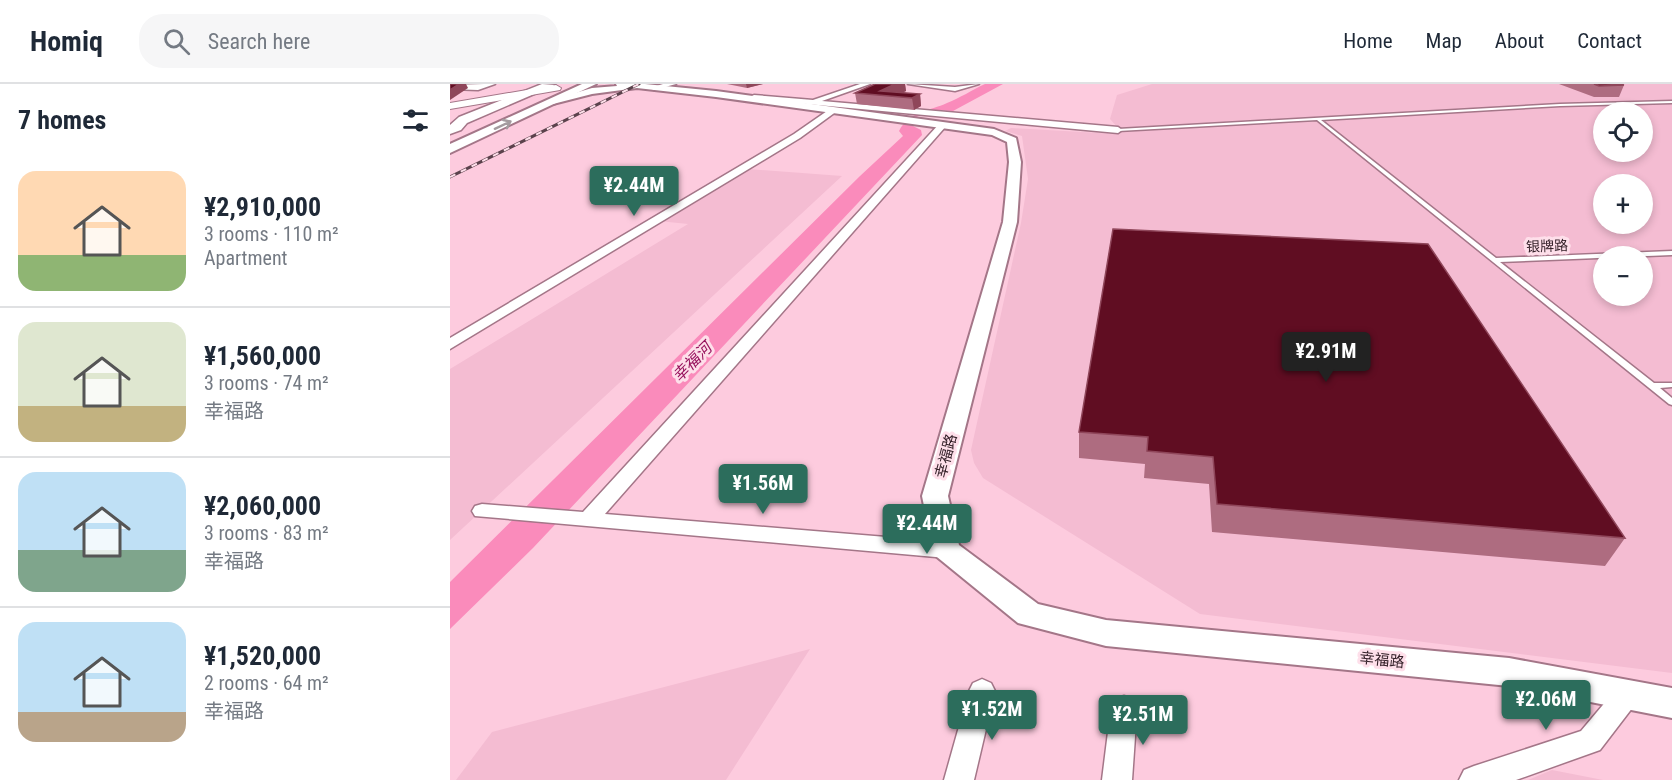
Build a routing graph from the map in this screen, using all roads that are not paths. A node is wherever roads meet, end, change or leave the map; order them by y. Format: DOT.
graph roads {
  1 [pos="492,84"];
  2 [pos="591,84"];
  3 [pos="867,84"];
  4 [pos="911,84"];
  5 [pos="975,84"];
  6 [pos="554,85"];
  7 [pos="654,85"];
  8 [pos="450,87"];
  9 [pos="478,88"];
  10 [pos="502,90"];
  11 [pos="525,93"];
  12 [pos="716,93"];
  13 [pos="554,101"];
  14 [pos="1672,102"];
  15 [pos="809,103"];
  16 [pos="450,106"];
  17 [pos="833,111"];
  18 [pos="450,113"];
  19 [pos="1318,119"];
  20 [pos="943,125"];
  21 [pos="456,129"];
  22 [pos="1118,130"];
  23 [pos="450,149"];
  24 [pos="1672,253"];
  25 [pos="1495,260"];
  26 [pos="450,344"];
  27 [pos="1672,385"];
  28 [pos="1652,386"];
  29 [pos="1672,402"];
  30 [pos="491,512"];
  31 [pos="582,519"];
  32 [pos="947,550"];
  33 [pos="982,691"];
  34 [pos="1627,695"];
  35 [pos="1672,704"];
  36 [pos="1124,708"];
  37 [pos="959,780"];
  38 [pos="1118,780"];
  39 [pos="1474,780"];
  1 -- 9 [label="street"];
  2 -- 13 [label="highway"];
  3 -- 15 [label="street"];
  4 -- 5 [label="street"];
  6 -- 11 [label="main road"];
  6 -- 21 [label="highway"];
  7 -- 12 [label="street, 幸福路"];
  7 -- 13 [label="street, 幸福路"];
  8 -- 9 [label="street"];
  9 -- 10 [label="street"];
  11 -- 16 [label="main road"];
  11 -- 21 [label="main road"];
  12 -- 15 [label="street"];
  12 -- 17 [label="street, 幸福路"];
  23 -- 13 [label="highway, one-way"];
  14 -- 19 [label="lane"];
  15 -- 22 [label="street"];
  17 -- 20 [label="street, 幸福路"];
  17 -- 26 [label="street"];
  18 -- 21 [label="main road"];
  19 -- 22 [label="lane"];
  19 -- 25 [label="lane"];
  20 -- 31 [label="street"];
  20 -- 32 [label="street, 幸福路"];
  24 -- 25 [label="lane, 银牌路"];
  25 -- 28 [label="lane"];
  27 -- 28 [label="lane"];
  28 -- 29 [label="lane"];
  30 -- 31 [label="street"];
  31 -- 32 [label="street"];
  32 -- 34 [label="street, 幸福路"];
  33 -- 37 [label="street"];
  34 -- 35 [label="street, 幸福路"];
  34 -- 39 [label="street"];
  36 -- 38 [label="street"];
}
